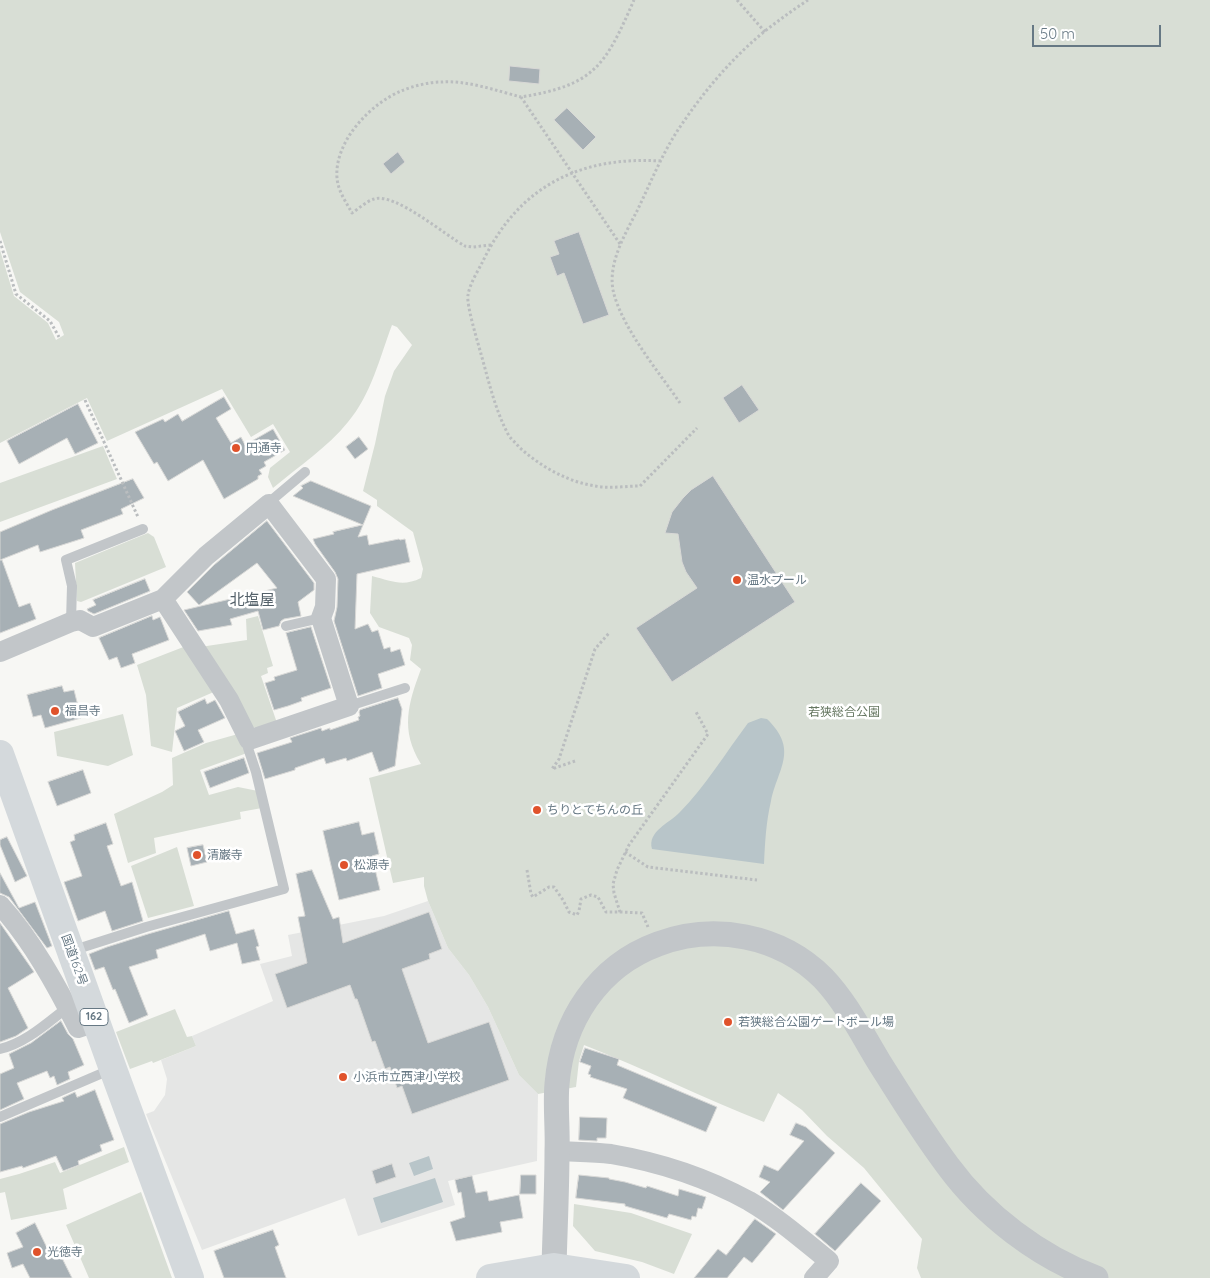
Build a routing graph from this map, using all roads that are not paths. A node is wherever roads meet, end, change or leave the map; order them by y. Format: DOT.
graph roads {
  1 [pos="305,472"];
  2 [pos="270,504"];
  3 [pos="143,529"];
  4 [pos="163,599"];
  5 [pos="322,618"];
  6 [pos="71,622"];
  7 [pos="286,626"];
  8 [pos="0,652"];
  9 [pos="404,688"];
  10 [pos="349,706"];
  11 [pos="249,740"];
  12 [pos="0,754"];
  13 [pos="0,905"];
  14 [pos="70,951"];
  15 [pos="68,1007"];
  16 [pos="96,1022"];
  17 [pos="0,1049"];
  18 [pos="113,1069"];
  19 [pos="0,1117"];
  20 [pos="558,1151"];
  21 [pos="554,1267"];
  22 [pos="190,1278"];
  23 [pos="490,1278"];
  24 [pos="626,1278"];
  25 [pos="814,1278"];
  26 [pos="1096,1278"];
  1 -- 2 [label="lane"];
  2 -- 4 [label="street"];
  2 -- 5 [label="street"];
  3 -- 6 [label="lane"];
  4 -- 6 [label="street"];
  4 -- 11 [label="street"];
  5 -- 7 [label="lane"];
  5 -- 10 [label="street"];
  6 -- 8 [label="street"];
  9 -- 10 [label="lane"];
  10 -- 11 [label="street"];
  11 -- 14 [label="lane"];
  12 -- 14 [label="main road, 国道162号 / 162"];
  13 -- 15 [label="street"];
  14 -- 16 [label="main road, 国道162号 / 162"];
  15 -- 16 [label="street"];
  15 -- 17 [label="lane"];
  16 -- 18 [label="main road, 国道162号 / 162"];
  18 -- 19 [label="lane"];
  18 -- 22 [label="main road, 国道162号 / 162"];
  20 -- 21 [label="street"];
  20 -- 25 [label="street"];
  20 -- 26 [label="street"];
  21 -- 23 [label="main road"];
  21 -- 24 [label="main road"];
}
